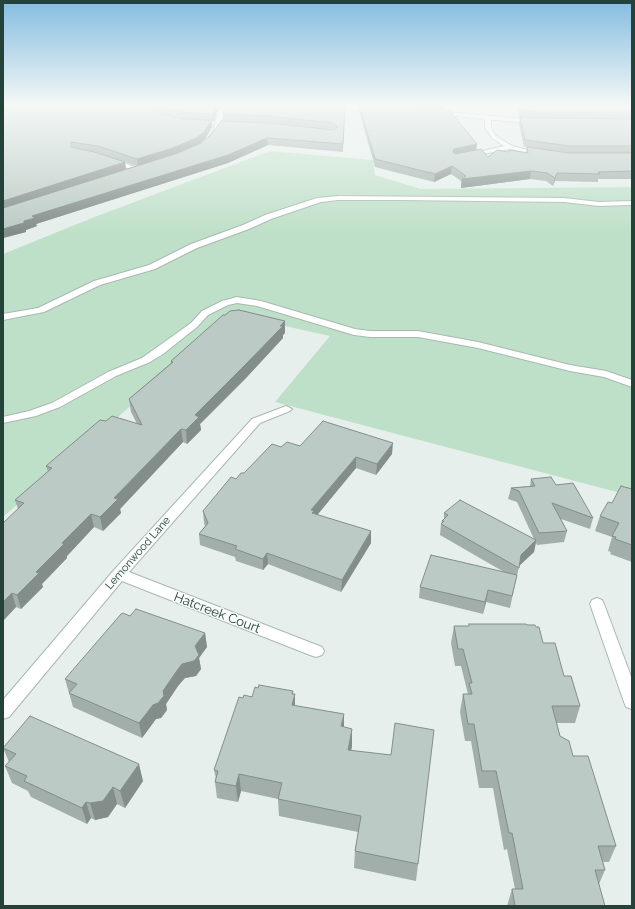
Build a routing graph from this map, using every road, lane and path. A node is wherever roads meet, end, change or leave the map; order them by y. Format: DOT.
graph roads {
  1 [pos="504,147"];
  2 [pos="515,147"];
  3 [pos="548,155"];
  4 [pos="464,157"];
  5 [pos="104,158"];
  6 [pos="146,168"];
  7 [pos="138,171"];
  8 [pos="124,175"];
  9 [pos="632,203"];
  10 [pos="3,317"];
  11 [pos="632,384"];
  12 [pos="286,410"];
  13 [pos="3,420"];
  14 [pos="119,574"];
  15 [pos="597,604"];
  16 [pos="316,651"];
  17 [pos="632,702"];
  18 [pos="3,712"];
  1 -- 4 [label="street"];
  2 -- 3 [label="street"];
  5 -- 7 [label="street"];
  6 -- 7 [label="street"];
  7 -- 8 [label="street"];
  9 -- 10 [label="street"];
  11 -- 13 [label="street"];
  12 -- 14 [label="street, Lemonwood Lane"];
  14 -- 16 [label="street, Hatcreek Court"];
  14 -- 18 [label="street, Lemonwood Lane"];
  15 -- 17 [label="street"];
}
